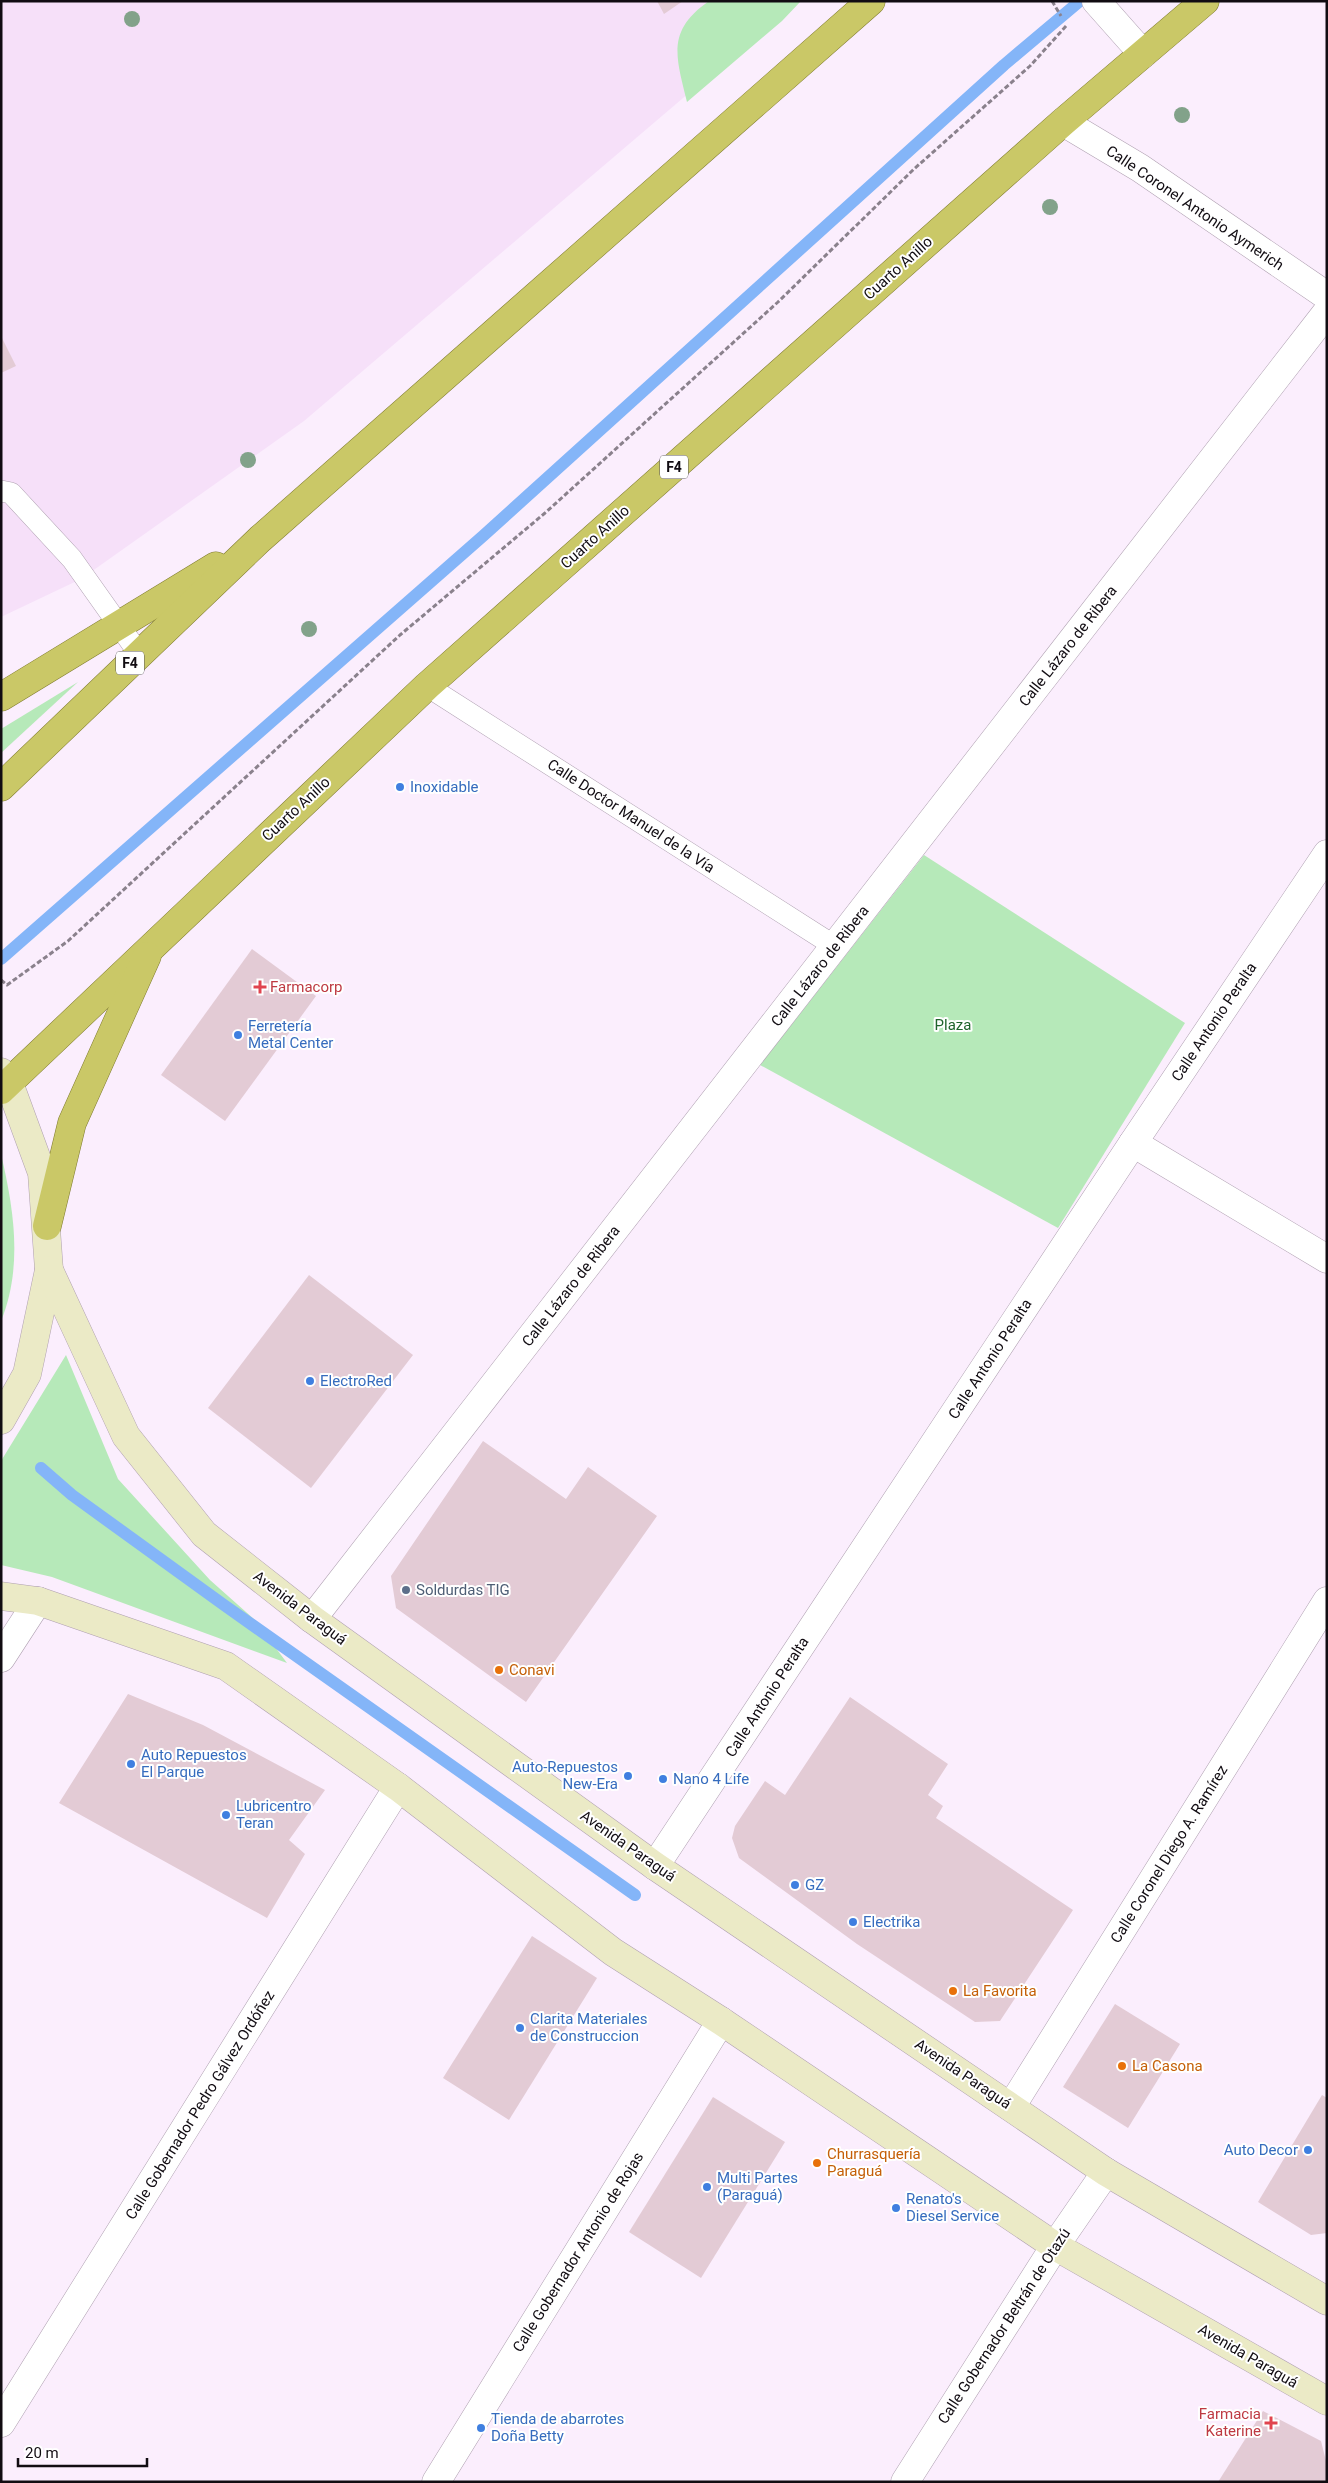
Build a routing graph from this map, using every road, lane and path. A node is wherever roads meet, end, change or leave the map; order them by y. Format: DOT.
graph roads {
  1 [pos="871,1"];
  2 [pos="1052,1"];
  3 [pos="1096,1"];
  4 [pos="1205,1"];
  5 [pos="1143,54"];
  6 [pos="1063,122"];
  7 [pos="1327,296"];
  8 [pos="1327,312"];
  9 [pos="1,491"];
  10 [pos="260,539"];
  11 [pos="118,626"];
  12 [pos="140,654"];
  13 [pos="427,686"];
  14 [pos="1,697"];
  15 [pos="1,787"];
  16 [pos="1327,854"];
  17 [pos="152,944"];
  18 [pos="836,947"];
  19 [pos="1,980"];
  20 [pos="4,1081"];
  21 [pos="1133,1142"];
  22 [pos="47,1226"];
  23 [pos="1327,1259"];
  24 [pos="49,1270"];
  25 [pos="1,1420"];
  26 [pos="1,1596"];
  27 [pos="38,1601"];
  28 [pos="1327,1601"];
  29 [pos="312,1619"];
  30 [pos="1,1658"];
  31 [pos="398,1787"];
  32 [pos="655,1866"];
  33 [pos="721,2021"];
  34 [pos="1011,2107"];
  35 [pos="1106,2172"];
  36 [pos="1055,2246"];
  37 [pos="1327,2302"];
  38 [pos="1327,2401"];
  39 [pos="1,2423"];
  40 [pos="436,2482"];
  41 [pos="905,2482"];
  1 -- 10 [label="highway, F4"];
  2 -- 19 [label="path"];
  3 -- 5 [label="street"];
  4 -- 5 [label="highway, Cuarto Anillo / F4"];
  5 -- 6 [label="highway, Cuarto Anillo / F4"];
  6 -- 7 [label="street, Calle Coronel Antonio Aymerich"];
  6 -- 13 [label="highway, Cuarto Anillo / F4"];
  8 -- 18 [label="street, Calle Lázaro de Ribera"];
  9 -- 11 [label="lane"];
  10 -- 11 [label="highway"];
  10 -- 12 [label="highway, F4"];
  11 -- 12 [label="lane"];
  11 -- 14 [label="highway"];
  12 -- 15 [label="highway, F4"];
  13 -- 17 [label="highway, Cuarto Anillo / F4"];
  13 -- 18 [label="lane, Calle Doctor Manuel de la Vía"];
  16 -- 21 [label="street, Calle Antonio Peralta"];
  17 -- 20 [label="highway, Cuarto Anillo / F4"];
  17 -- 22 [label="highway"];
  18 -- 29 [label="street, Calle Lázaro de Ribera"];
  20 -- 22 [label="main road"];
  21 -- 23 [label="street"];
  21 -- 32 [label="street, Calle Antonio Peralta"];
  22 -- 24 [label="main road"];
  24 -- 25 [label="main road"];
  24 -- 29 [label="main road, Avenida Paraguá"];
  26 -- 27 [label="main road, Avenida Paraguá"];
  27 -- 30 [label="street"];
  27 -- 31 [label="main road, Avenida Paraguá"];
  28 -- 34 [label="street, Calle Coronel Diego A. Ramírez"];
  29 -- 32 [label="main road, Avenida Paraguá"];
  31 -- 33 [label="main road, Avenida Paraguá"];
  31 -- 39 [label="street, Calle Gobernador Pedro Gálvez Ordóñez"];
  32 -- 34 [label="main road, Avenida Paraguá"];
  33 -- 36 [label="main road, Avenida Paraguá"];
  33 -- 40 [label="street, Calle Gobernador Antonio de Rojas"];
  34 -- 35 [label="main road, Avenida Paraguá"];
  35 -- 36 [label="street, Calle Gobernador Beltrán de Otazú"];
  35 -- 37 [label="main road, Avenida Paraguá"];
  36 -- 38 [label="main road, Avenida Paraguá"];
  36 -- 41 [label="street, Calle Gobernador Beltrán de Otazú"];
}
